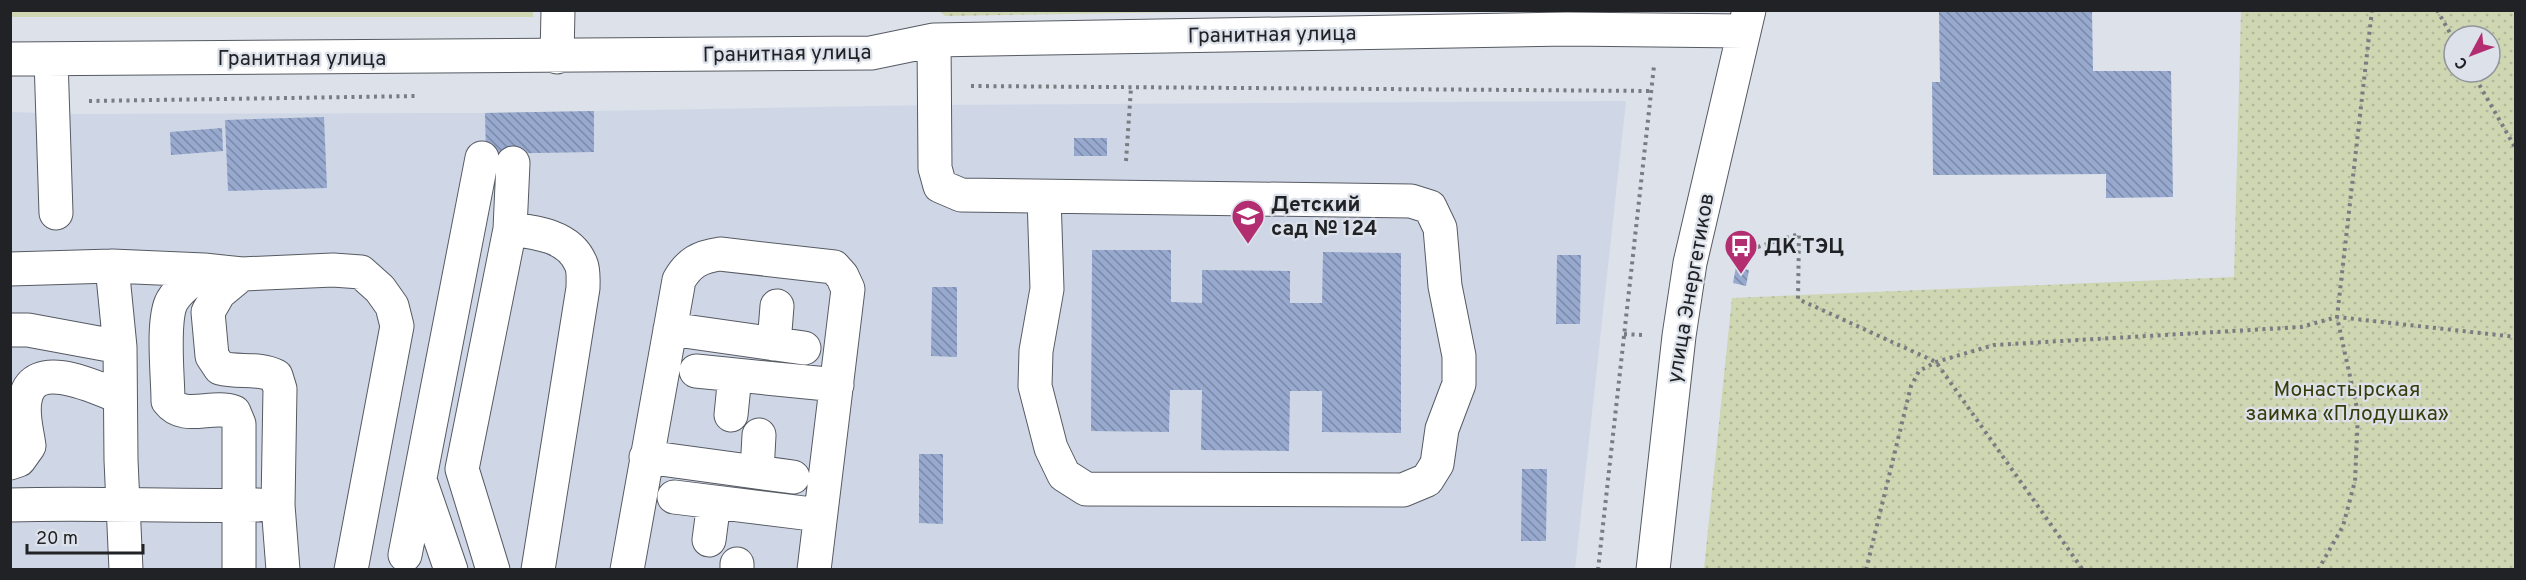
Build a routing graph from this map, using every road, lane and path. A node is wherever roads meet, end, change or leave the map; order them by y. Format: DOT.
graph roads {
  1 [pos="558,10"];
  2 [pos="2372,10"];
  3 [pos="2437,10"];
  4 [pos="1746,21"];
  5 [pos="2445,24"];
  6 [pos="1659,28"];
  7 [pos="934,40"];
  8 [pos="557,57"];
  9 [pos="10,59"];
  10 [pos="51,59"];
  11 [pos="2479,84"];
  12 [pos="1131,87"];
  13 [pos="2516,149"];
  14 [pos="1044,196"];
  15 [pos="1124,198"];
  16 [pos="56,213"];
  17 [pos="510,229"];
  18 [pos="1798,248"];
  19 [pos="112,266"];
  20 [pos="10,269"];
  21 [pos="204,270"];
  22 [pos="242,274"];
  23 [pos="777,306"];
  24 [pos="2337,317"];
  25 [pos="670,329"];
  26 [pos="10,330"];
  27 [pos="2516,337"];
  28 [pos="120,347"];
  29 [pos="1936,362"];
  30 [pos="696,370"];
  31 [pos="735,375"];
  32 [pos="837,385"];
  33 [pos="120,397"];
  34 [pos="731,416"];
  35 [pos="759,435"];
  36 [pos="646,457"];
  37 [pos="10,464"];
  38 [pos="757,472"];
  39 [pos="793,477"];
  40 [pos="420,478"];
  41 [pos="674,496"];
  42 [pos="714,502"];
  43 [pos="10,505"];
  44 [pos="122,505"];
  45 [pos="237,505"];
  46 [pos="278,505"];
  47 [pos="820,515"];
  48 [pos="709,540"];
  49 [pos="405,555"];
  50 [pos="126,570"];
  51 [pos="239,570"];
  52 [pos="283,570"];
  53 [pos="351,570"];
  54 [pos="451,570"];
  55 [pos="493,570"];
  56 [pos="538,570"];
  57 [pos="627,570"];
  58 [pos="814,570"];
  59 [pos="1598,570"];
  60 [pos="1653,570"];
  61 [pos="1866,570"];
  62 [pos="2083,570"];
  63 [pos="2318,570"];
  1 -- 8 [label="street"];
  2 -- 24 [label="path"];
  3 -- 5 [label="path"];
  4 -- 6 [label="street, Гранитная улица"];
  4 -- 60 [label="street, улица Энергетиков"];
  6 -- 7 [label="street, Гранитная улица"];
  6 -- 59 [label="path"];
  7 -- 8 [label="street, Гранитная улица"];
  7 -- 14 [label="street"];
  8 -- 10 [label="street, Гранитная улица"];
  9 -- 10 [label="street, Гранитная улица"];
  10 -- 16 [label="street"];
  11 -- 13 [label="path"];
  12 -- 15 [label="path"];
  14 -- 15 [label="street"];
  14 -- 15 [label="street"];
  17 -- 40 [label="street"];
  17 -- 55 [label="street"];
  17 -- 56 [label="street"];
  18 -- 29 [label="path"];
  19 -- 20 [label="street"];
  19 -- 21 [label="street"];
  19 -- 28 [label="street"];
  21 -- 22 [label="street"];
  21 -- 45 [label="street"];
  22 -- 46 [label="street"];
  22 -- 53 [label="street"];
  23 -- 25 [label="street"];
  24 -- 27 [label="path"];
  24 -- 29 [label="path"];
  24 -- 63 [label="path"];
  25 -- 32 [label="street"];
  25 -- 36 [label="street"];
  26 -- 28 [label="street"];
  28 -- 33 [label="street"];
  29 -- 61 [label="path"];
  29 -- 62 [label="path"];
  30 -- 31 [label="street"];
  31 -- 32 [label="street"];
  31 -- 34 [label="street"];
  32 -- 47 [label="street"];
  33 -- 37 [label="street"];
  33 -- 44 [label="street"];
  35 -- 38 [label="street"];
  36 -- 38 [label="street"];
  36 -- 57 [label="street"];
  38 -- 39 [label="street"];
  40 -- 49 [label="street"];
  40 -- 54 [label="street"];
  41 -- 42 [label="street"];
  42 -- 47 [label="street"];
  42 -- 48 [label="street"];
  43 -- 44 [label="street"];
  44 -- 45 [label="street"];
  44 -- 50 [label="street"];
  45 -- 46 [label="street"];
  45 -- 51 [label="street"];
  46 -- 52 [label="street"];
  47 -- 58 [label="street"];
}
